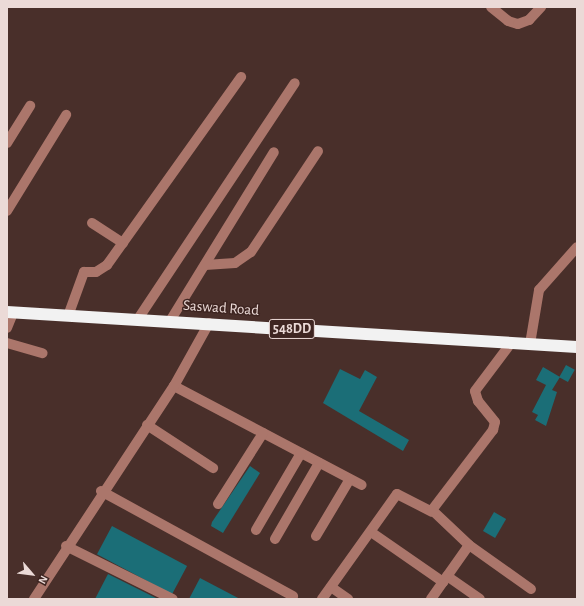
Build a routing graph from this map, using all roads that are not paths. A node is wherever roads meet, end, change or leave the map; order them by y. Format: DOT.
graph roads {
  1 [pos="492,7"];
  2 [pos="541,7"];
  3 [pos="241,77"];
  4 [pos="295,83"];
  5 [pos="30,106"];
  6 [pos="66,114"];
  7 [pos="7,143"];
  8 [pos="318,151"];
  9 [pos="274,152"];
  10 [pos="7,211"];
  11 [pos="92,223"];
  12 [pos="123,243"];
  13 [pos="577,247"];
  14 [pos="204,265"];
  15 [pos="10,312"];
  16 [pos="68,316"];
  17 [pos="138,319"];
  18 [pos="170,321"];
  19 [pos="209,323"];
  20 [pos="7,328"];
  21 [pos="7,343"];
  22 [pos="511,343"];
  23 [pos="530,344"];
  24 [pos="577,347"];
  25 [pos="43,353"];
  26 [pos="174,386"];
  27 [pos="147,425"];
  28 [pos="263,433"];
  29 [pos="301,453"];
  30 [pos="319,463"];
  31 [pos="213,468"];
  32 [pos="350,479"];
  33 [pos="362,485"];
  34 [pos="101,491"];
  35 [pos="218,504"];
  36 [pos="432,512"];
  37 [pos="256,530"];
  38 [pos="371,532"];
  39 [pos="316,536"];
  40 [pos="276,539"];
  41 [pos="468,545"];
  42 [pos="66,546"];
  43 [pos="445,579"];
  44 [pos="331,587"];
  45 [pos="531,589"];
  46 [pos="293,596"];
  47 [pos="34,599"];
  48 [pos="173,599"];
  49 [pos="322,599"];
  50 [pos="348,599"];
  51 [pos="431,599"];
  52 [pos="480,599"];
  1 -- 2 [label="street"];
  3 -- 12 [label="street"];
  4 -- 17 [label="street"];
  5 -- 7 [label="street"];
  6 -- 10 [label="street"];
  8 -- 14 [label="street"];
  9 -- 14 [label="street"];
  11 -- 12 [label="street"];
  12 -- 16 [label="street"];
  13 -- 23 [label="street"];
  14 -- 18 [label="street"];
  15 -- 16 [label="highway, Saswad Road / 548DD"];
  15 -- 20 [label="street"];
  16 -- 17 [label="highway, Saswad Road / 548DD"];
  17 -- 18 [label="highway, Saswad Road / 548DD"];
  18 -- 19 [label="highway, Saswad Road / 548DD"];
  19 -- 22 [label="highway, Saswad Road / 548DD"];
  19 -- 26 [label="street"];
  21 -- 25 [label="street"];
  22 -- 23 [label="highway, Saswad Road / 548DD"];
  22 -- 36 [label="street"];
  23 -- 24 [label="highway, Saswad Road / 548DD"];
  26 -- 27 [label="street"];
  26 -- 28 [label="street"];
  27 -- 31 [label="street"];
  27 -- 34 [label="street"];
  28 -- 29 [label="street"];
  28 -- 35 [label="street"];
  29 -- 30 [label="street"];
  29 -- 37 [label="street"];
  30 -- 32 [label="street"];
  30 -- 40 [label="street"];
  32 -- 33 [label="street"];
  32 -- 39 [label="street"];
  34 -- 42 [label="street"];
  34 -- 46 [label="street"];
  36 -- 38 [label="street"];
  36 -- 41 [label="street"];
  38 -- 43 [label="street"];
  38 -- 44 [label="street"];
  41 -- 43 [label="street"];
  41 -- 45 [label="street"];
  42 -- 47 [label="street"];
  42 -- 48 [label="street"];
  43 -- 51 [label="street"];
  43 -- 52 [label="street"];
  44 -- 49 [label="street"];
  44 -- 50 [label="street"];
}
